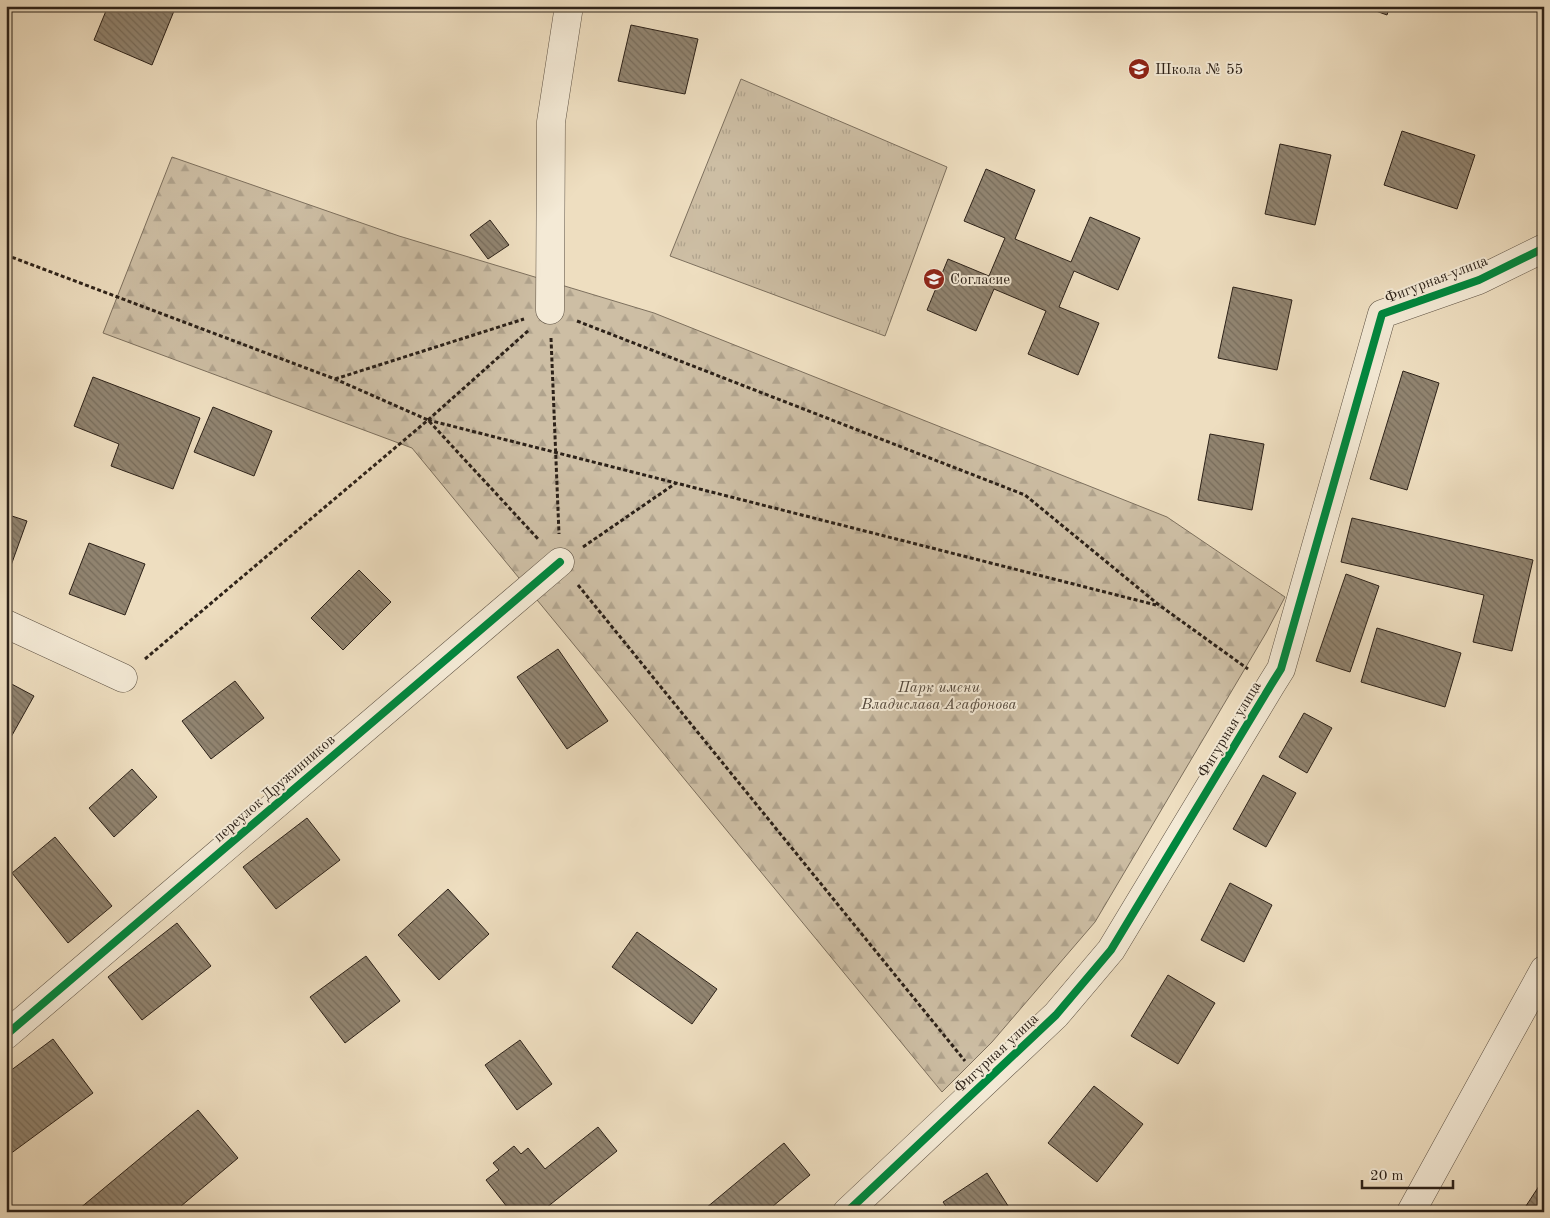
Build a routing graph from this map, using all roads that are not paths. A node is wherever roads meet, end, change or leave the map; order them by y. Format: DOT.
graph roads {
  1 [pos="569,6"];
  2 [pos="1544,248"];
  3 [pos="550,310"];
  4 [pos="560,562"];
  5 [pos="6,624"];
  6 [pos="123,678"];
  7 [pos="1544,970"];
  8 [pos="6,1035"];
  9 [pos="847,1212"];
  10 [pos="1411,1212"];
  1 -- 3 [label="street"];
  2 -- 9 [label="street, Фигурная улица"];
  4 -- 8 [label="street, переулок Дружинников"];
  5 -- 6 [label="street"];
  7 -- 10 [label="street"];
}
